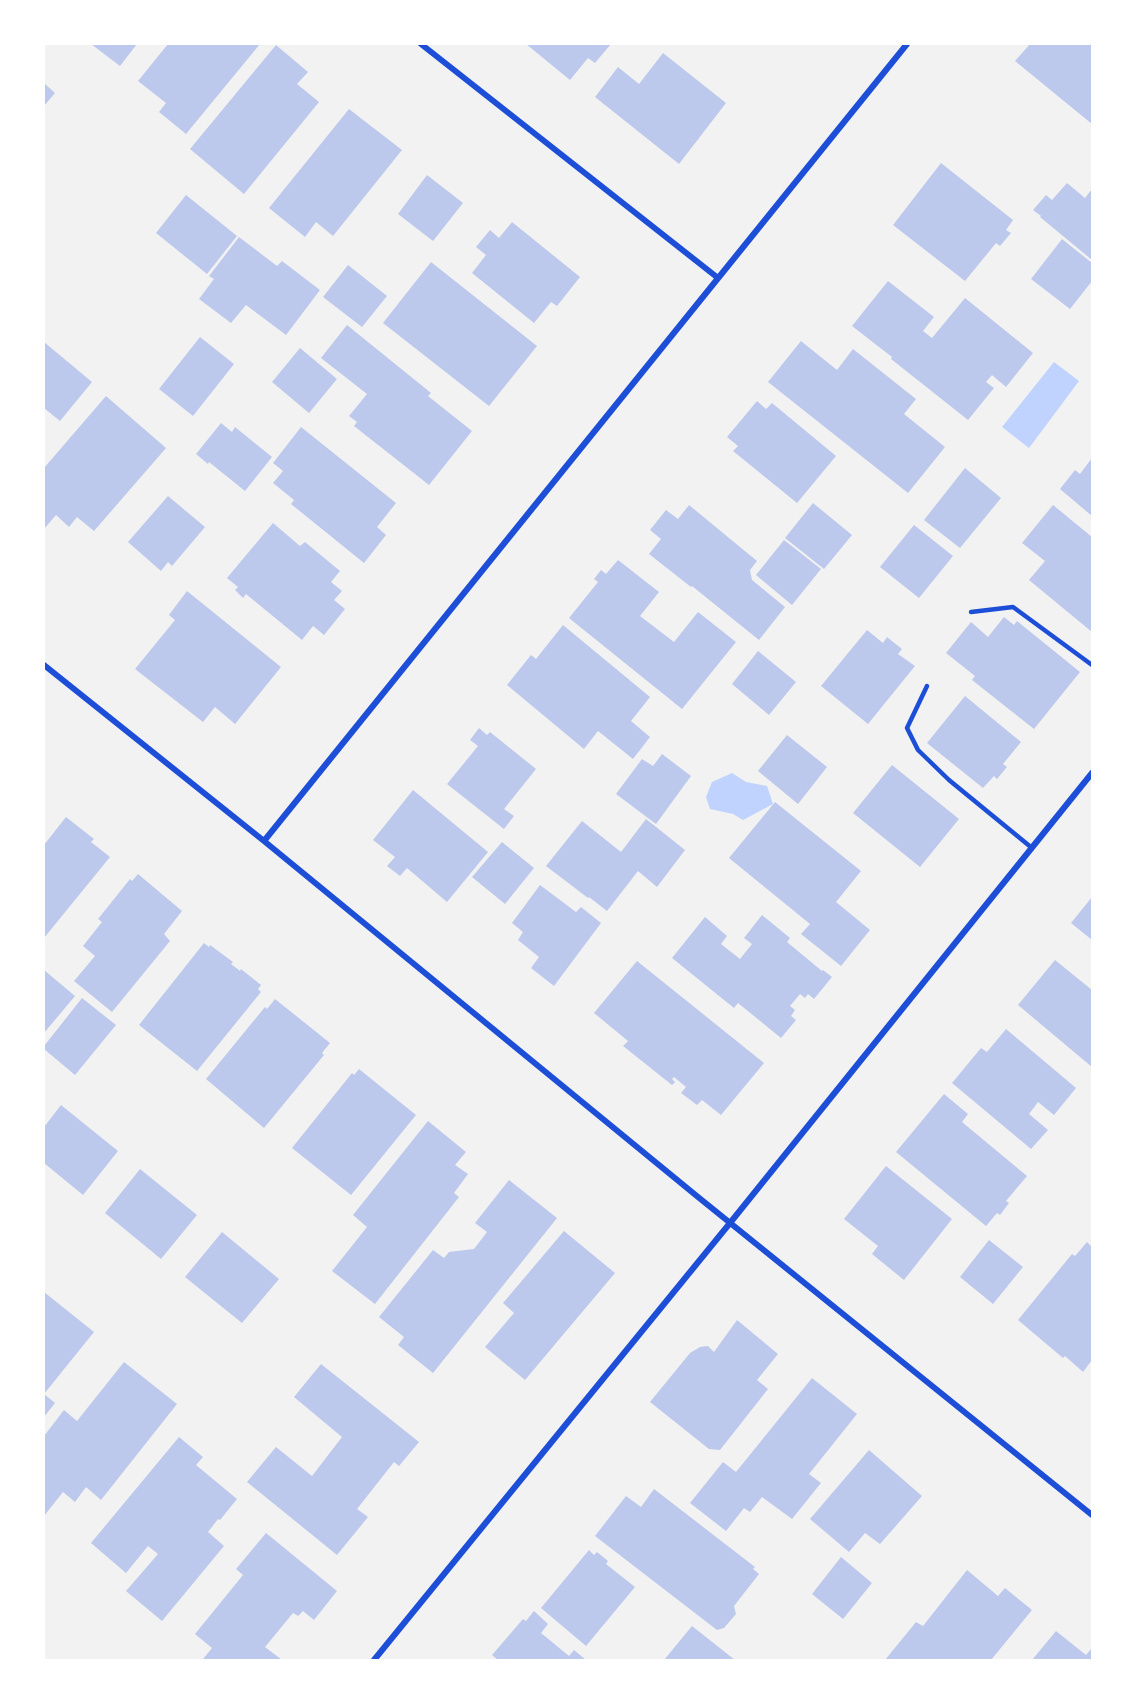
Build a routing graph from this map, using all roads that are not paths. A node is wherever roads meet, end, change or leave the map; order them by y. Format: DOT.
graph roads {
  1 [pos="421,44"];
  2 [pos="907,44"];
  3 [pos="718,278"];
  4 [pos="970,612"];
  5 [pos="44,665"];
  6 [pos="1092,665"];
  7 [pos="927,686"];
  8 [pos="1092,773"];
  9 [pos="264,841"];
  10 [pos="1032,848"];
  11 [pos="730,1223"];
  12 [pos="1092,1515"];
  13 [pos="374,1660"];
  1 -- 3 [label="street"];
  2 -- 3 [label="street"];
  3 -- 9 [label="street"];
  4 -- 6 [label="lane"];
  5 -- 9 [label="street"];
  7 -- 10 [label="lane"];
  8 -- 10 [label="street"];
  9 -- 11 [label="street"];
  10 -- 11 [label="street"];
  11 -- 12 [label="street"];
  11 -- 13 [label="street"];
}
